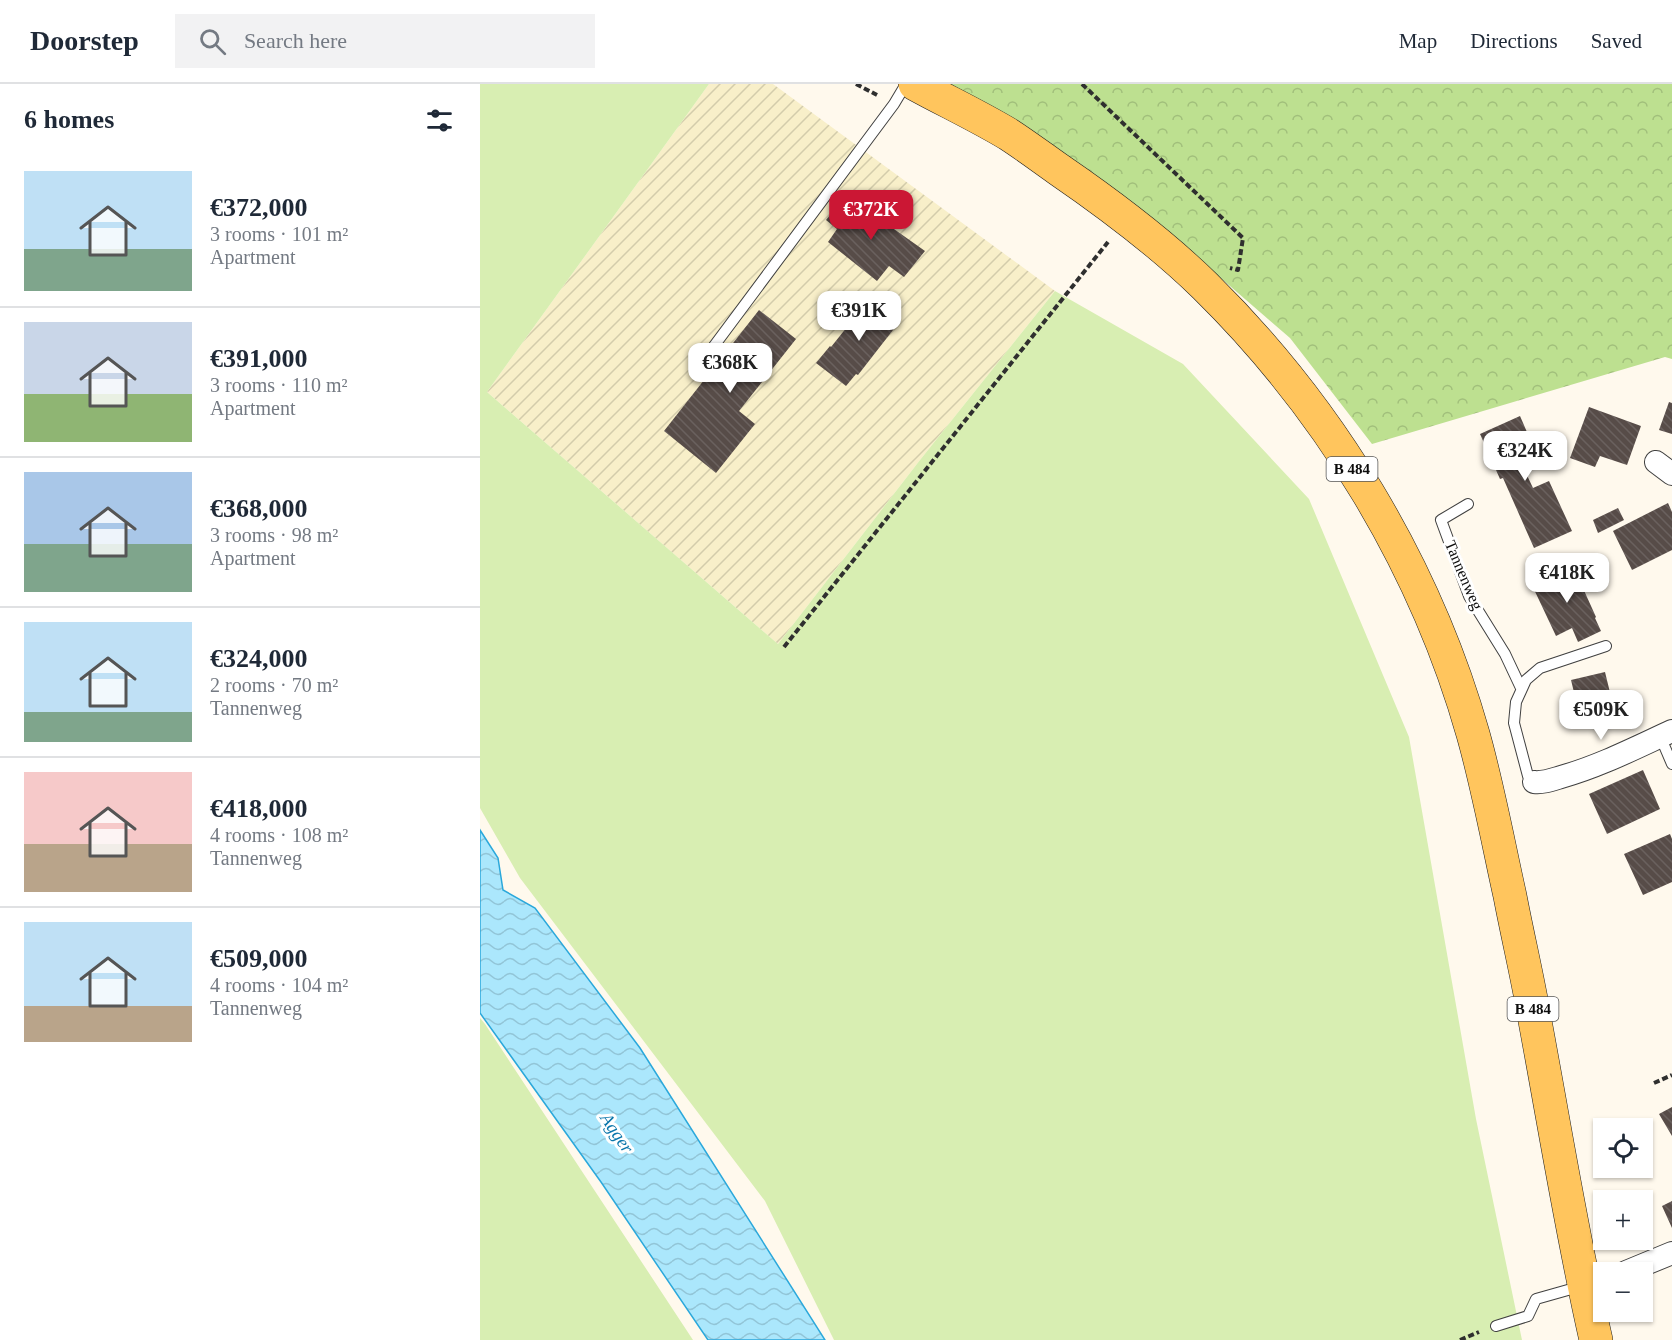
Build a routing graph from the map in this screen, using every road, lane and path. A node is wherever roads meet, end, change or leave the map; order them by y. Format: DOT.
graph roads {
  1 [pos="856,84"];
  2 [pos="906,84"];
  3 [pos="1082,84"];
  4 [pos="905,94"];
  5 [pos="1102,234"];
  6 [pos="1227,267"];
  7 [pos="711,350"];
  8 [pos="1468,504"];
  9 [pos="1606,646"];
  10 [pos="784,647"];
  11 [pos="1521,688"];
  12 [pos="1666,734"];
  13 [pos="1672,764"];
  14 [pos="1534,782"];
  15 [pos="1672,1075"];
  16 [pos="1654,1083"];
  17 [pos="1672,1253"];
  18 [pos="1650,1262"];
  19 [pos="1593,1282"];
  20 [pos="1595,1322"];
  21 [pos="1496,1326"];
  22 [pos="1596,1340"];
  1 -- 4 [label="path"];
  2 -- 4 [label="lane"];
  3 -- 6 [label="path"];
  4 -- 7 [label="lane"];
  4 -- 19 [label="main road, B 484"];
  5 -- 10 [label="path"];
  8 -- 11 [label="lane, Tannenweg"];
  9 -- 11 [label="lane"];
  11 -- 14 [label="lane"];
  12 -- 13 [label="lane"];
  12 -- 14 [label="street"];
  15 -- 16 [label="path"];
  17 -- 18 [label="street"];
  19 -- 21 [label="lane"];
  20 -- 22 [label="main road, B 484"];
}
